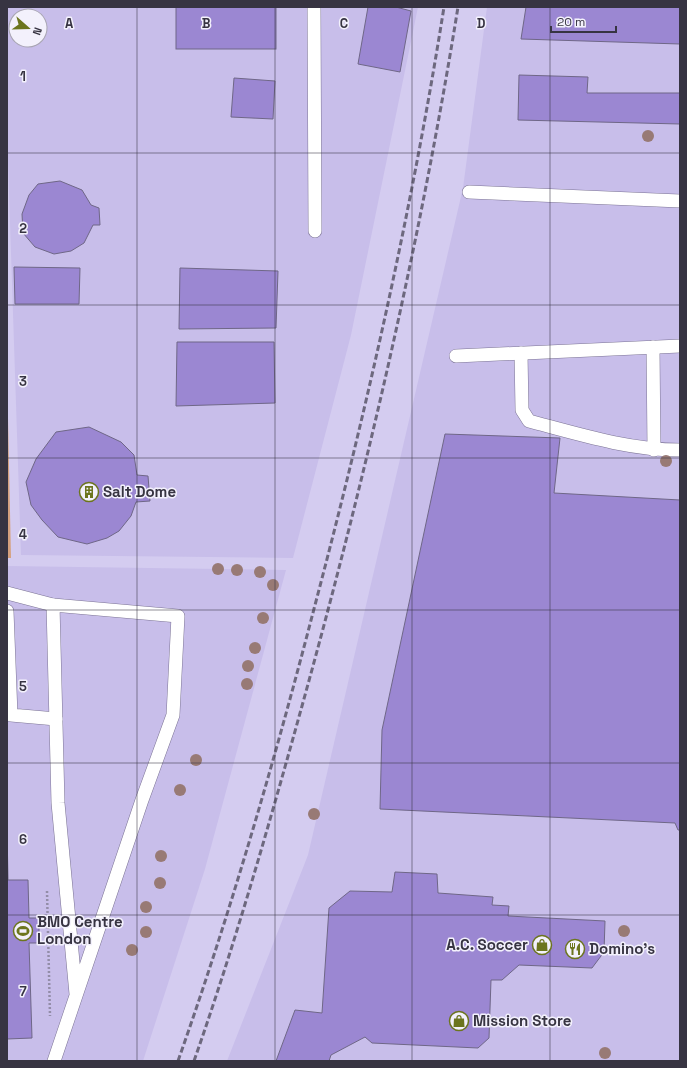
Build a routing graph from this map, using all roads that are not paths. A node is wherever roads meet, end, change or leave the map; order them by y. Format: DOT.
graph roads {
  1 [pos="314,7"];
  2 [pos="469,192"];
  3 [pos="680,202"];
  4 [pos="315,231"];
  5 [pos="680,346"];
  6 [pos="653,347"];
  7 [pos="521,353"];
  8 [pos="456,356"];
  9 [pos="654,450"];
  10 [pos="680,450"];
  11 [pos="7,593"];
  12 [pos="52,605"];
  13 [pos="7,611"];
  14 [pos="56,719"];
  15 [pos="76,994"];
  16 [pos="54,1061"];
  1 -- 4 [label="lane"];
  2 -- 3 [label="lane"];
  5 -- 6 [label="lane"];
  6 -- 7 [label="lane"];
  6 -- 9 [label="lane"];
  7 -- 8 [label="lane"];
  7 -- 9 [label="lane"];
  9 -- 10 [label="lane"];
  11 -- 12 [label="lane"];
  12 -- 14 [label="lane"];
  12 -- 15 [label="lane"];
  13 -- 14 [label="lane"];
  14 -- 15 [label="lane"];
  15 -- 16 [label="lane"];
}
